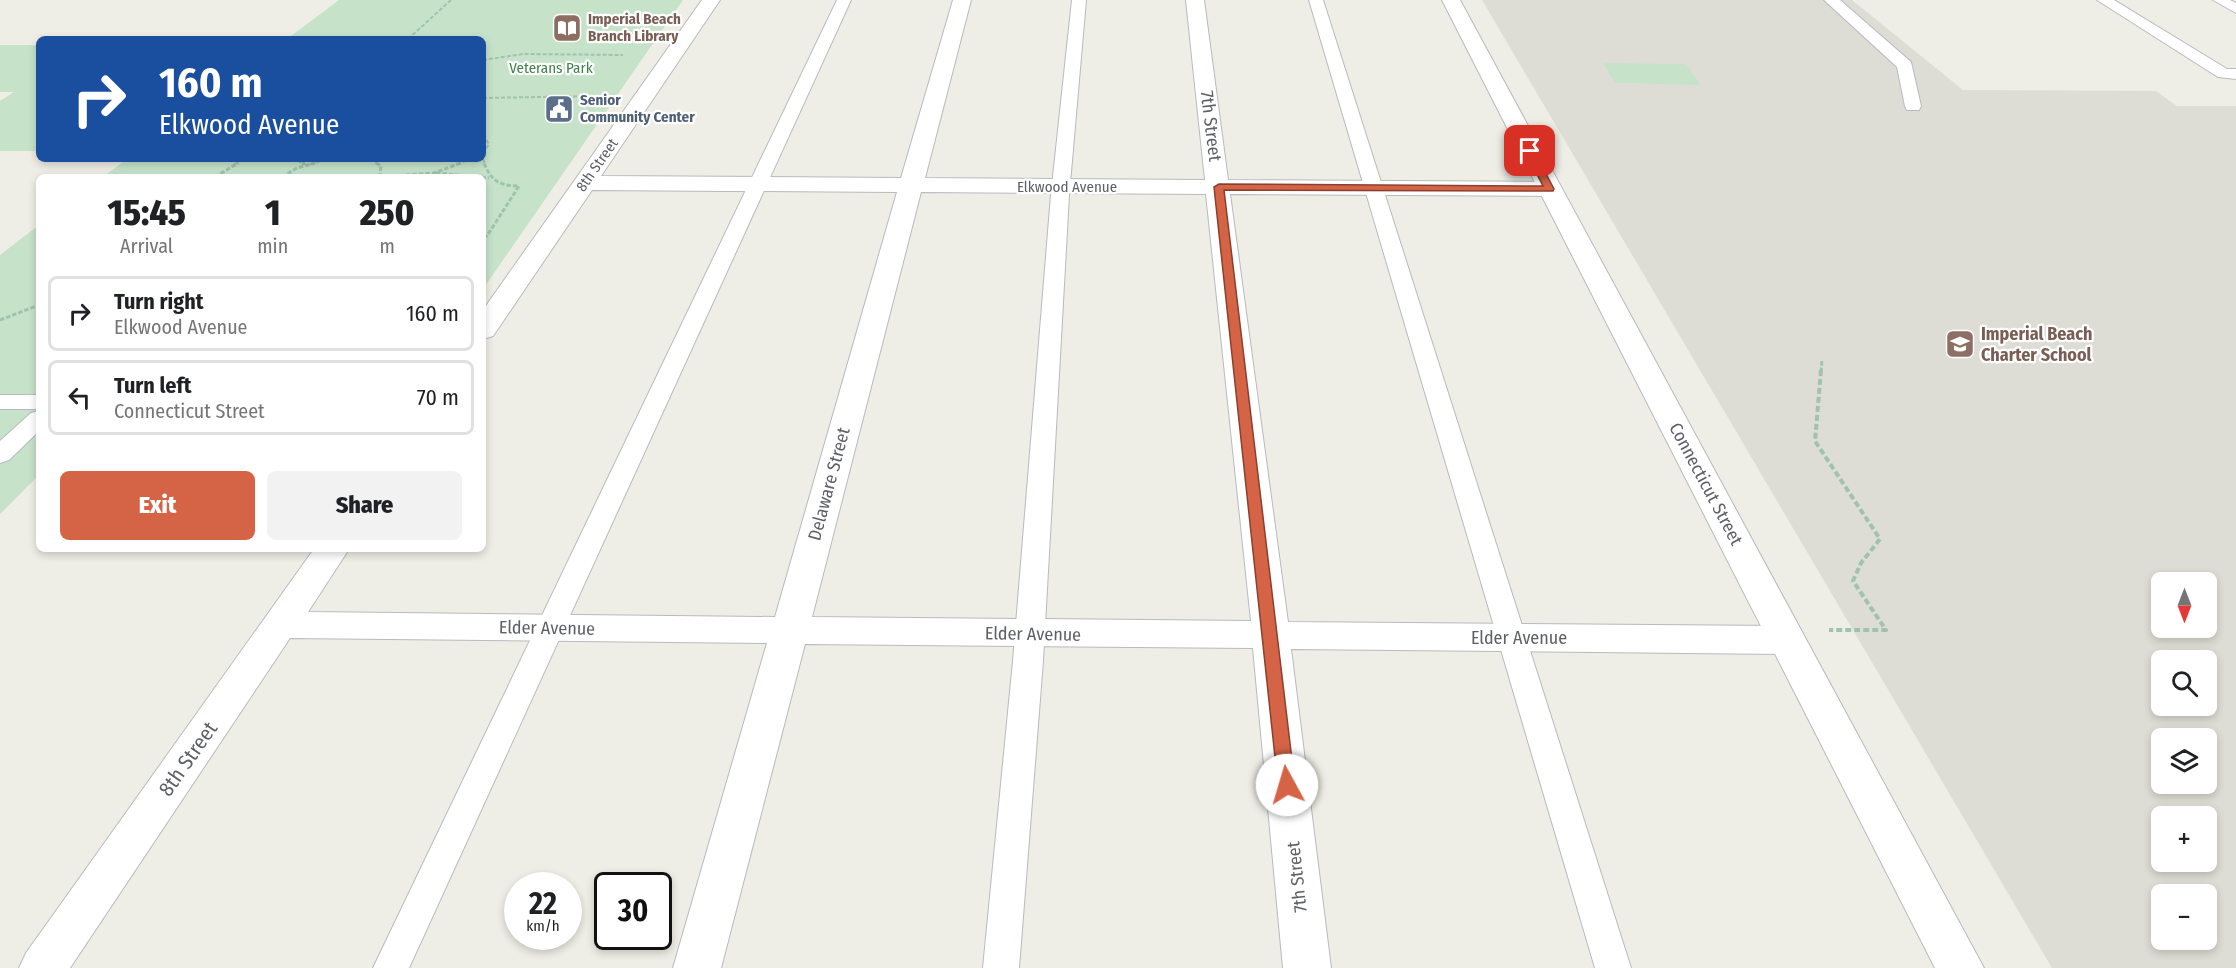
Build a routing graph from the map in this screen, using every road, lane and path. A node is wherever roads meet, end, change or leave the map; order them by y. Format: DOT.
graph roads {
  1 [pos="451,0"];
  2 [pos="711,0"];
  3 [pos="844,0"];
  4 [pos="962,0"];
  5 [pos="1079,0"];
  6 [pos="1195,0"];
  7 [pos="1316,0"];
  8 [pos="1451,0"];
  9 [pos="1831,0"];
  10 [pos="2104,0"];
  11 [pos="2220,0"];
  12 [pos="2236,9"];
  13 [pos="411,36"];
  14 [pos="623,55"];
  15 [pos="486,60"];
  16 [pos="2236,74"];
  17 [pos="594,96"];
  18 [pos="486,98"];
  19 [pos="1913,106"];
  20 [pos="239,162"];
  21 [pos="301,162"];
  22 [pos="315,162"];
  23 [pos="375,162"];
  24 [pos="463,162"];
  25 [pos="484,162"];
  26 [pos="307,164"];
  27 [pos="434,173"];
  28 [pos="220,174"];
  29 [pos="288,174"];
  30 [pos="382,174"];
  31 [pos="420,174"];
  32 [pos="445,174"];
  33 [pos="486,178"];
  34 [pos="489,178"];
  35 [pos="584,183"];
  36 [pos="757,185"];
  37 [pos="911,186"];
  38 [pos="1061,186"];
  39 [pos="1219,187"];
  40 [pos="1373,187"];
  41 [pos="1549,189"];
  42 [pos="486,236"];
  43 [pos="36,306"];
  44 [pos="0,320"];
  45 [pos="486,326"];
  46 [pos="1822,360"];
  47 [pos="0,402"];
  48 [pos="36,402"];
  49 [pos="36,421"];
  50 [pos="0,455"];
  51 [pos="330,552"];
  52 [pos="279,626"];
  53 [pos="548,628"];
  54 [pos="1829,630"];
  55 [pos="789,631"];
  56 [pos="1030,634"];
  57 [pos="1271,635"];
  58 [pos="1512,638"];
  59 [pos="1786,640"];
  60 [pos="43,968"];
  61 [pos="391,968"];
  62 [pos="697,968"];
  63 [pos="1001,968"];
  64 [pos="1307,968"];
  65 [pos="1613,968"];
  66 [pos="1960,968"];
  1 -- 13 [label="path"];
  2 -- 35 [label="street, 8th Street"];
  3 -- 36 [label="lane"];
  4 -- 37 [label="street, Delaware Street"];
  5 -- 38 [label="lane"];
  6 -- 39 [label="street, 7th Street"];
  7 -- 40 [label="lane"];
  8 -- 41 [label="street, Connecticut Street"];
  9 -- 19 [label="lane"];
  10 -- 16 [label="lane"];
  11 -- 12 [label="lane"];
  14 -- 15 [label="path"];
  17 -- 18 [label="path"];
  20 -- 28 [label="path"];
  21 -- 26 [label="path"];
  22 -- 26 [label="path"];
  23 -- 30 [label="path"];
  24 -- 27 [label="path"];
  25 -- 34 [label="path"];
  26 -- 29 [label="path"];
  27 -- 31 [label="path"];
  27 -- 32 [label="path"];
  33 -- 34 [label="path"];
  34 -- 42 [label="path"];
  35 -- 36 [label="street, Elkwood Avenue"];
  35 -- 45 [label="street, 8th Street"];
  36 -- 37 [label="street, Elkwood Avenue"];
  36 -- 53 [label="lane"];
  37 -- 38 [label="street, Elkwood Avenue"];
  37 -- 55 [label="street, Delaware Street"];
  38 -- 39 [label="street, Elkwood Avenue"];
  38 -- 56 [label="lane"];
  39 -- 40 [label="street, Elkwood Avenue"];
  39 -- 57 [label="street, 7th Street"];
  40 -- 41 [label="street, Elkwood Avenue"];
  40 -- 58 [label="lane"];
  41 -- 59 [label="street, Connecticut Street"];
  43 -- 44 [label="path"];
  46 -- 54 [label="path"];
  47 -- 48 [label="lane"];
  49 -- 50 [label="lane"];
  51 -- 52 [label="street, 8th Street"];
  52 -- 53 [label="street, Elder Avenue"];
  52 -- 60 [label="street, 8th Street"];
  53 -- 55 [label="street, Elder Avenue"];
  53 -- 61 [label="lane"];
  55 -- 56 [label="street, Elder Avenue"];
  55 -- 62 [label="street, Delaware Street"];
  56 -- 57 [label="street, Elder Avenue"];
  56 -- 63 [label="lane"];
  57 -- 58 [label="street, Elder Avenue"];
  57 -- 64 [label="street, 7th Street"];
  58 -- 59 [label="street, Elder Avenue"];
  58 -- 65 [label="lane"];
  59 -- 66 [label="street, Connecticut Street"];
}
